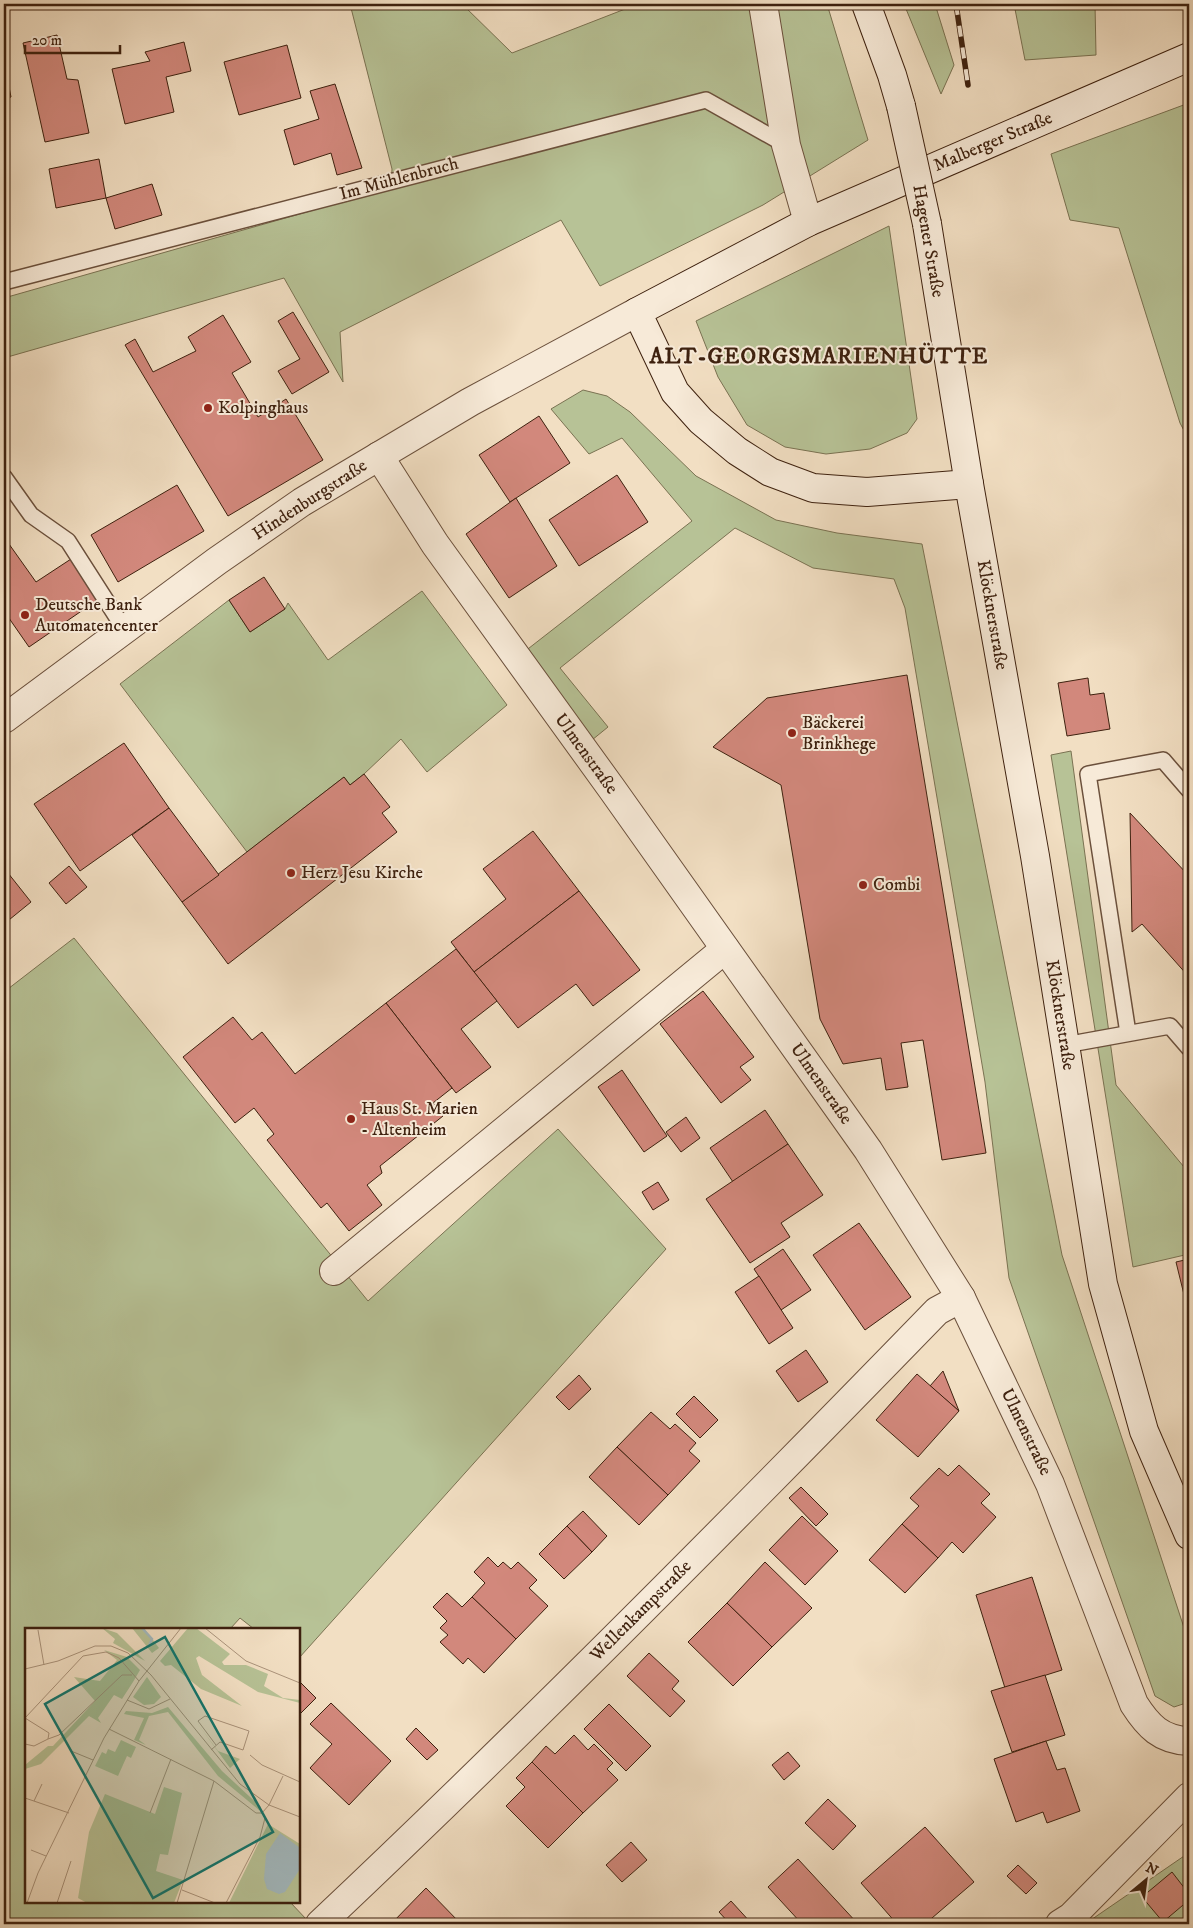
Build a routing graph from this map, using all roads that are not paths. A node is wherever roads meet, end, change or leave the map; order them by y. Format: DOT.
graph roads {
  1 [pos="763,4"];
  2 [pos="866,4"];
  3 [pos="1189,57"];
  4 [pos="786,145"];
  5 [pos="808,222"];
  6 [pos="4,282"];
  7 [pos="637,312"];
  8 [pos="379,456"];
  9 [pos="4,477"];
  10 [pos="969,484"];
  11 [pos="125,630"];
  12 [pos="4,719"];
  13 [pos="1189,790"];
  14 [pos="725,950"];
  15 [pos="1128,1033"];
  16 [pos="1065,1045"];
  17 [pos="1189,1048"];
  18 [pos="334,1271"];
  19 [pos="961,1298"];
  20 [pos="1189,1535"];
  21 [pos="1189,1741"];
  22 [pos="1189,1797"];
  23 [pos="320,1924"];
  24 [pos="1060,1924"];
  1 -- 4 [label="street"];
  2 -- 10 [label="street, Hagener Straße, bridge"];
  3 -- 5 [label="street, Malberger Straße"];
  4 -- 5 [label="street"];
  4 -- 6 [label="lane, Im Mühlenbruch"];
  5 -- 7 [label="street, Malberger Straße"];
  7 -- 8 [label="street, Hindenburgstraße"];
  7 -- 10 [label="street"];
  8 -- 11 [label="street, Hindenburgstraße"];
  8 -- 14 [label="street, Ulmenstraße"];
  9 -- 11 [label="lane"];
  10 -- 16 [label="street, Klöcknerstraße"];
  11 -- 12 [label="street, Hindenburgstraße"];
  13 -- 15 [label="lane"];
  14 -- 18 [label="street"];
  14 -- 19 [label="street, Ulmenstraße"];
  15 -- 16 [label="lane"];
  15 -- 17 [label="lane"];
  16 -- 20 [label="street, Klöcknerstraße"];
  19 -- 21 [label="street, Ulmenstraße"];
  19 -- 23 [label="street, Wellenkampstraße"];
  22 -- 24 [label="street"];
}
